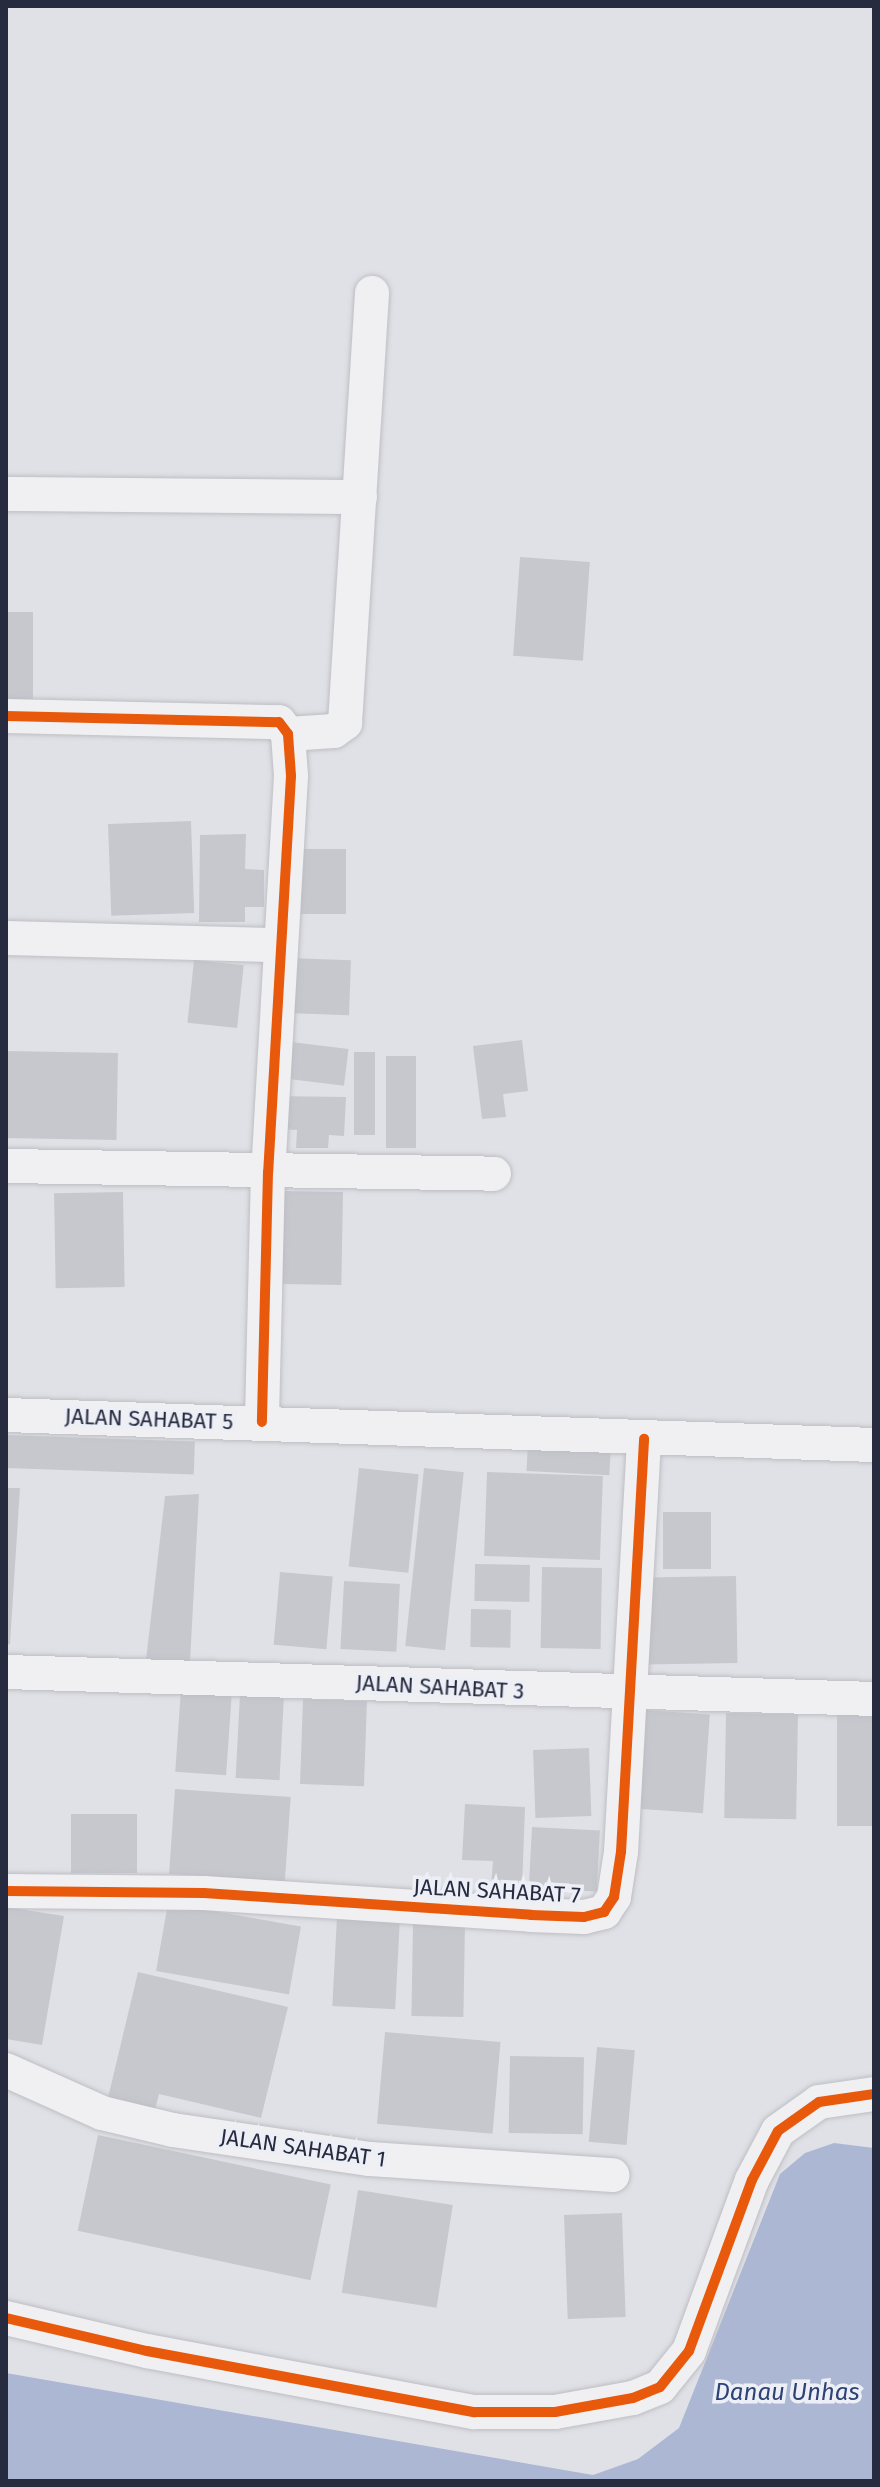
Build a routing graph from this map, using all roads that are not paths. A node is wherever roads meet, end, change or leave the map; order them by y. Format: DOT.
graph roads {
  1 [pos="372,293"];
  2 [pos="6,494"];
  3 [pos="360,497"];
  4 [pos="6,716"];
  5 [pos="288,734"];
  6 [pos="6,938"];
  7 [pos="281,945"];
  8 [pos="6,1166"];
  9 [pos="268,1172"];
  10 [pos="494,1174"];
  11 [pos="6,1415"];
  12 [pos="262,1422"];
  13 [pos="644,1439"];
  14 [pos="874,1445"];
  15 [pos="6,1672"];
  16 [pos="627,1695"];
  17 [pos="874,1699"];
  18 [pos="6,1891"];
  19 [pos="6,2070"];
  20 [pos="874,2094"];
  21 [pos="612,2175"];
  22 [pos="6,2318"];
  1 -- 3 [label="street"];
  2 -- 3 [label="street"];
  3 -- 5 [label="street"];
  4 -- 5 [label="street"];
  5 -- 7 [label="street"];
  6 -- 7 [label="street"];
  7 -- 9 [label="street"];
  8 -- 9 [label="street"];
  9 -- 10 [label="street"];
  9 -- 12 [label="street"];
  11 -- 12 [label="street, JALAN SAHABAT 5"];
  12 -- 13 [label="street, JALAN SAHABAT 5"];
  13 -- 14 [label="street, JALAN SAHABAT 5"];
  13 -- 16 [label="street, JALAN SAHABAT 7"];
  15 -- 16 [label="street, JALAN SAHABAT 3"];
  16 -- 17 [label="street, JALAN SAHABAT 3"];
  16 -- 18 [label="street, JALAN SAHABAT 7"];
  19 -- 21 [label="street, JALAN SAHABAT 1"];
  20 -- 22 [label="street"];
}
